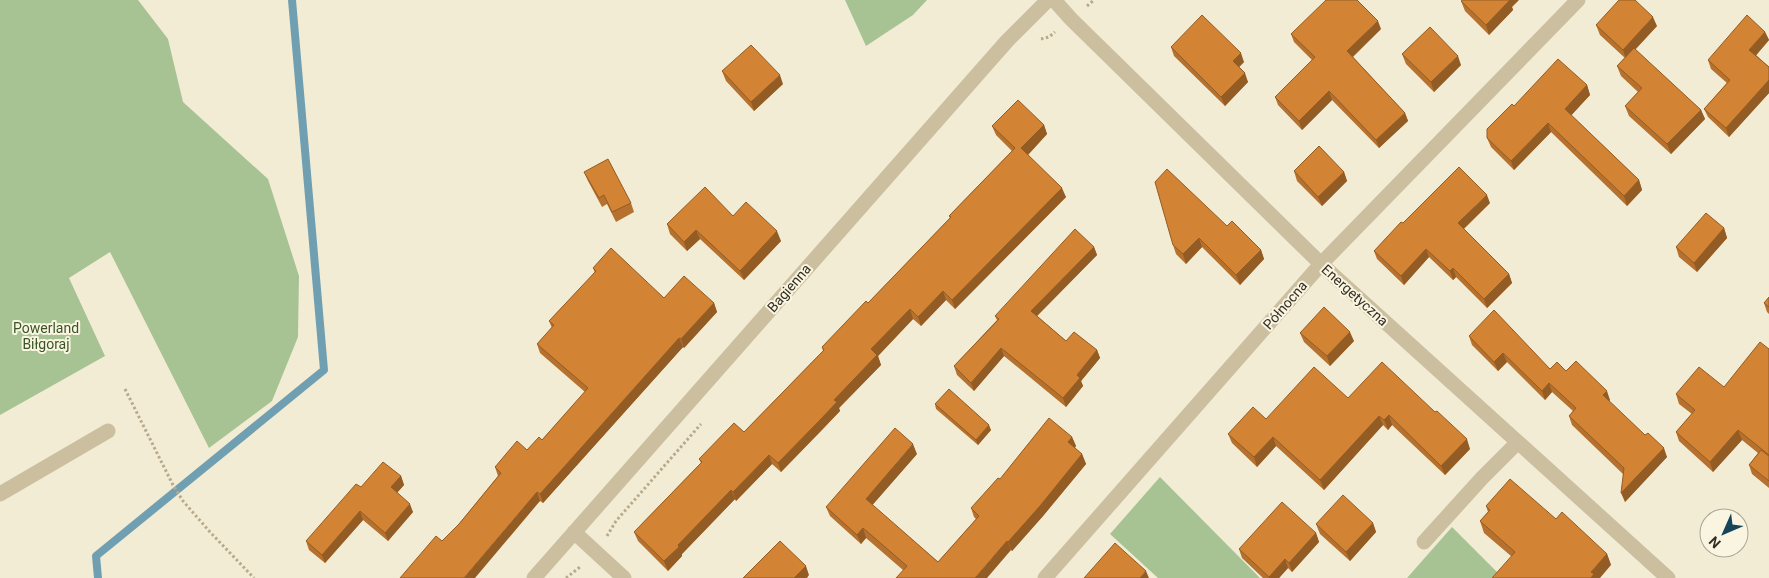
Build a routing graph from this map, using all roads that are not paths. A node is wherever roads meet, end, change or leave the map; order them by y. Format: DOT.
graph roads {
  1 [pos="1048,0"];
  2 [pos="1054,0"];
  3 [pos="1578,0"];
  4 [pos="1321,264"];
  5 [pos="108,431"];
  6 [pos="1518,442"];
  7 [pos="0,494"];
  8 [pos="574,532"];
  9 [pos="1424,542"];
  10 [pos="534,578"];
  11 [pos="624,578"];
  12 [pos="1045,578"];
  13 [pos="1668,578"];
  1 -- 8 [label="street, Bagienna"];
  2 -- 4 [label="street, Energetyczna"];
  3 -- 4 [label="street, Północna"];
  4 -- 6 [label="street, Energetyczna"];
  4 -- 12 [label="street, Północna"];
  5 -- 7 [label="street"];
  6 -- 9 [label="street"];
  6 -- 13 [label="street, Energetyczna"];
  8 -- 10 [label="street, Bagienna"];
  8 -- 11 [label="street"];
}
